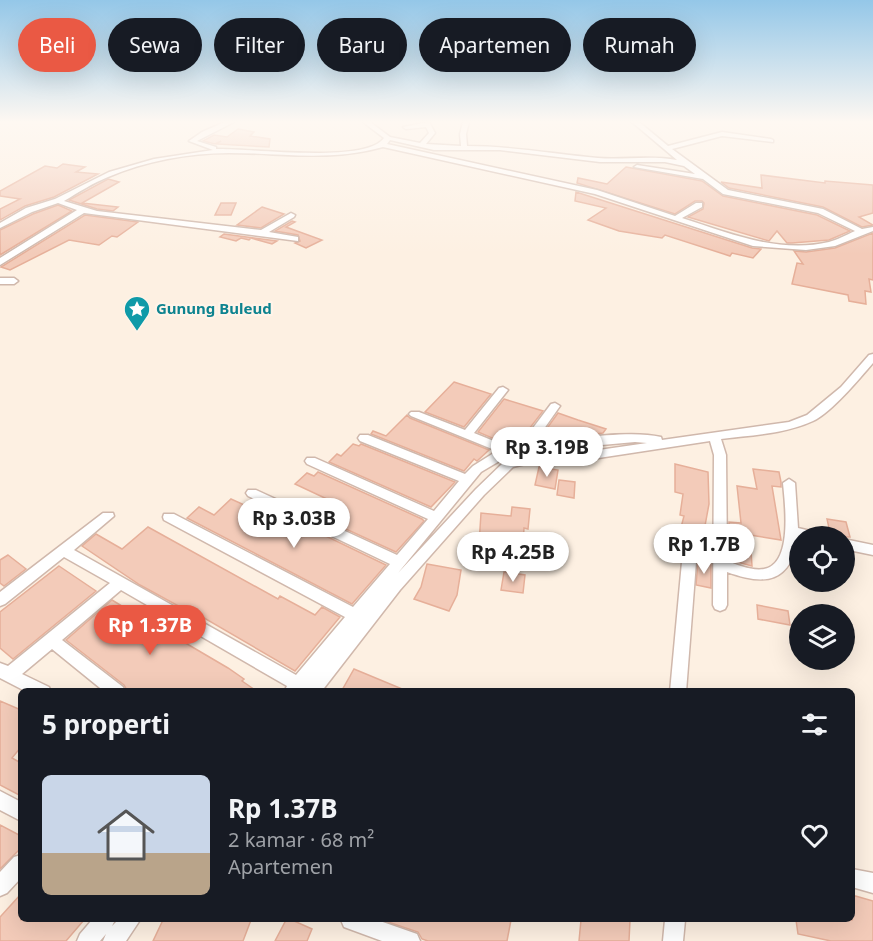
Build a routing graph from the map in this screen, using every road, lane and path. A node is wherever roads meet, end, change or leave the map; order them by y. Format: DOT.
graph roads {
  1 [pos="141,166"];
  2 [pos="489,166"];
  3 [pos="633,166"];
  4 [pos="689,166"];
  5 [pos="704,177"];
  6 [pos="58,201"];
  7 [pos="699,205"];
  8 [pos="83,210"];
  9 [pos="291,215"];
  10 [pos="678,217"];
  11 [pos="0,226"];
  12 [pos="873,229"];
  13 [pos="860,232"];
  14 [pos="262,233"];
  15 [pos="873,237"];
  16 [pos="295,239"];
  17 [pos="0,262"];
  18 [pos="0,281"];
  19 [pos="14,281"];
  20 [pos="873,357"];
  21 [pos="503,390"];
  22 [pos="555,406"];
  23 [pos="415,414"];
  24 [pos="467,435"];
  25 [pos="714,435"];
  26 [pos="364,438"];
  27 [pos="676,442"];
  28 [pos="524,448"];
  29 [pos="505,450"];
  30 [pos="310,461"];
  31 [pos="467,480"];
  32 [pos="789,483"];
  33 [pos="252,494"];
  34 [pos="108,516"];
  35 [pos="169,517"];
  36 [pos="436,517"];
  37 [pos="793,526"];
  38 [pos="855,546"];
  39 [pos="789,547"];
  40 [pos="63,550"];
  41 [pos="873,550"];
  42 [pos="399,562"];
  43 [pos="689,562"];
  44 [pos="718,564"];
  45 [pos="120,583"];
  46 [pos="0,600"];
  47 [pos="720,605"];
  48 [pos="355,615"];
  49 [pos="52,640"];
  50 [pos="4,673"];
  51 [pos="34,688"];
  52 [pos="112,688"];
  53 [pos="298,688"];
  54 [pos="301,688"];
  55 [pos="301,688"];
  56 [pos="678,688"];
  57 [pos="0,800"];
  58 [pos="18,810"];
  59 [pos="18,867"];
  60 [pos="855,879"];
  61 [pos="873,883"];
  62 [pos="0,886"];
  63 [pos="103,922"];
  64 [pos="128,922"];
  65 [pos="357,922"];
  66 [pos="675,922"];
  67 [pos="87,941"];
  68 [pos="113,941"];
  69 [pos="410,941"];
  70 [pos="673,941"];
  1 -- 6 [label="street"];
  2 -- 10 [label="street"];
  3 -- 5 [label="street"];
  4 -- 5 [label="street"];
  5 -- 13 [label="street"];
  6 -- 8 [label="street"];
  6 -- 11 [label="street"];
  7 -- 10 [label="street"];
  8 -- 14 [label="street"];
  8 -- 17 [label="street"];
  9 -- 14 [label="street"];
  10 -- 13 [label="street"];
  12 -- 13 [label="street"];
  13 -- 15 [label="street"];
  14 -- 16 [label="street"];
  18 -- 19 [label="street"];
  20 -- 25 [label="street"];
  21 -- 24 [label="street"];
  22 -- 28 [label="street"];
  23 -- 24 [label="street"];
  24 -- 29 [label="street"];
  25 -- 27 [label="street"];
  25 -- 44 [label="street"];
  26 -- 31 [label="street"];
  27 -- 28 [label="street"];
  27 -- 54 [label="street"];
  28 -- 29 [label="street"];
  29 -- 31 [label="street"];
  30 -- 36 [label="street"];
  31 -- 36 [label="street"];
  32 -- 37 [label="street"];
  33 -- 42 [label="street"];
  34 -- 40 [label="street"];
  35 -- 48 [label="street"];
  36 -- 42 [label="street"];
  38 -- 41 [label="street"];
  39 -- 44 [label="street"];
  40 -- 45 [label="street"];
  40 -- 46 [label="street"];
  42 -- 48 [label="street"];
  43 -- 56 [label="street"];
  44 -- 47 [label="street"];
  45 -- 49 [label="street"];
  45 -- 53 [label="street"];
  48 -- 55 [label="street"];
  49 -- 50 [label="street"];
  49 -- 52 [label="street"];
  50 -- 51 [label="street"];
  57 -- 58 [label="street"];
  59 -- 62 [label="street"];
  60 -- 61 [label="street"];
  63 -- 67 [label="street"];
  64 -- 68 [label="street"];
  65 -- 69 [label="street"];
  66 -- 70 [label="street"];
}
